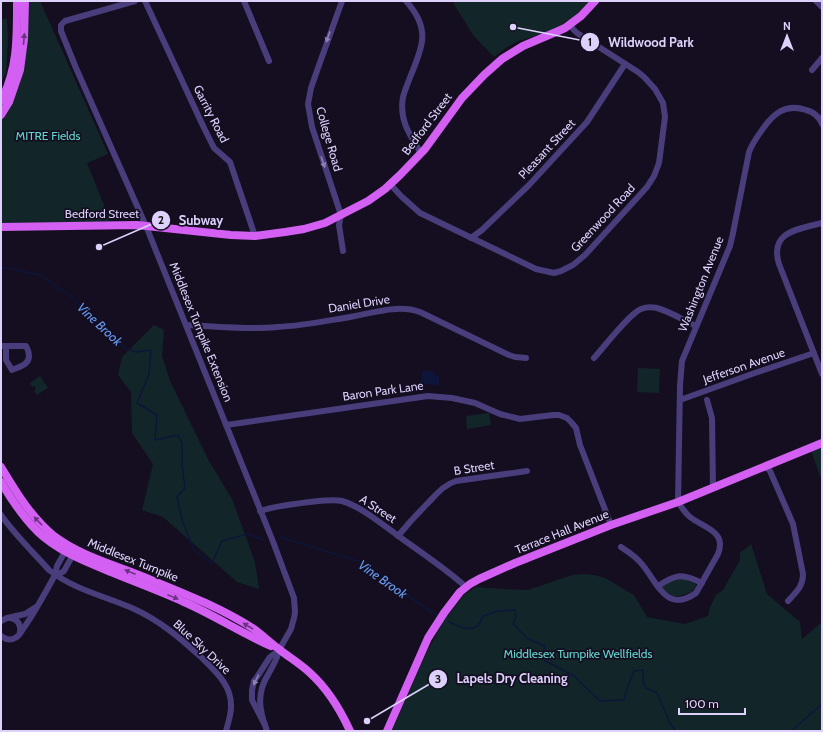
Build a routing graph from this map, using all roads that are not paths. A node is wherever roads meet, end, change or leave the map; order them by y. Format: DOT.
graph roads {
  1 [pos="17,1"];
  2 [pos="25,1"];
  3 [pos="135,1"];
  4 [pos="145,1"];
  5 [pos="244,1"];
  6 [pos="342,1"];
  7 [pos="406,1"];
  8 [pos="595,1"];
  9 [pos="816,1"];
  10 [pos="822,7"];
  11 [pos="569,25"];
  12 [pos="822,58"];
  13 [pos="269,62"];
  14 [pos="625,64"];
  15 [pos="812,70"];
  16 [pos="1,100"];
  17 [pos="1,115"];
  18 [pos="822,124"];
  19 [pos="421,153"];
  20 [pos="390,184"];
  21 [pos="341,215"];
  22 [pos="822,224"];
  23 [pos="146,226"];
  24 [pos="1,227"];
  25 [pos="254,236"];
  26 [pos="472,238"];
  27 [pos="343,251"];
  28 [pos="186,325"];
  29 [pos="696,326"];
  30 [pos="3,346"];
  31 [pos="814,353"];
  32 [pos="526,358"];
  33 [pos="594,358"];
  34 [pos="822,374"];
  35 [pos="680,400"];
  36 [pos="707,400"];
  37 [pos="226,426"];
  38 [pos="822,443"];
  39 [pos="765,466"];
  40 [pos="1,467"];
  41 [pos="527,471"];
  42 [pos="1,482"];
  43 [pos="714,488"];
  44 [pos="678,502"];
  45 [pos="260,511"];
  46 [pos="1,515"];
  47 [pos="611,525"];
  48 [pos="398,536"];
  49 [pos="620,547"];
  50 [pos="70,550"];
  51 [pos="55,575"];
  52 [pos="702,583"];
  53 [pos="658,586"];
  54 [pos="466,587"];
  55 [pos="788,601"];
  56 [pos="38,605"];
  57 [pos="9,617"];
  58 [pos="1,621"];
  59 [pos="1,636"];
  60 [pos="18,636"];
  61 [pos="279,650"];
  62 [pos="266,728"];
  63 [pos="226,731"];
  64 [pos="350,731"];
  65 [pos="387,731"];
  1 -- 16 [label="main road"];
  17 -- 2 [label="main road, one-way"];
  3 -- 23 [label="street, Middlesex Turnpike Extension"];
  4 -- 25 [label="street, Garrity Road"];
  5 -- 13 [label="street"];
  6 -- 21 [label="street, College Road, one-way"];
  7 -- 19 [label="street"];
  8 -- 11 [label="main road, Bedford Street"];
  9 -- 10 [label="street"];
  11 -- 14 [label="street, Greenwood Road"];
  11 -- 19 [label="main road, Bedford Street"];
  12 -- 15 [label="street"];
  14 -- 26 [label="street, Pleasant Street"];
  14 -- 26 [label="street, Greenwood Road"];
  18 -- 29 [label="street, Washington Avenue"];
  19 -- 20 [label="main road, Bedford Street"];
  20 -- 21 [label="main road, Bedford Street"];
  20 -- 26 [label="street, Greenwood Road"];
  21 -- 25 [label="main road, Bedford Street"];
  21 -- 27 [label="street, College Road"];
  22 -- 31 [label="street"];
  23 -- 24 [label="main road, Bedford Street"];
  23 -- 25 [label="main road, Bedford Street"];
  23 -- 28 [label="street, Middlesex Turnpike Extension"];
  28 -- 32 [label="street, Daniel Drive"];
  28 -- 37 [label="street, Middlesex Turnpike Extension"];
  29 -- 33 [label="street"];
  29 -- 35 [label="street, Washington Avenue"];
  30 -- 30 [label="street"];
  31 -- 34 [label="street"];
  31 -- 35 [label="street, Jefferson Avenue"];
  35 -- 44 [label="street, Washington Avenue"];
  36 -- 43 [label="street"];
  37 -- 45 [label="street, Middlesex Turnpike Extension"];
  37 -- 47 [label="street, Baron Park Lane"];
  38 -- 39 [label="main road, Terrace Hall Avenue"];
  39 -- 43 [label="main road, Terrace Hall Avenue"];
  39 -- 55 [label="street"];
  50 -- 40 [label="main road, Middlesex Turnpike, one-way"];
  41 -- 48 [label="street, B Street"];
  42 -- 50 [label="main road, Middlesex Turnpike"];
  43 -- 44 [label="main road, Terrace Hall Avenue"];
  44 -- 47 [label="main road, Terrace Hall Avenue"];
  44 -- 52 [label="street"];
  45 -- 48 [label="street, A Street"];
  45 -- 61 [label="street, Middlesex Turnpike Extension"];
  46 -- 51 [label="street, Blue Sky Drive"];
  47 -- 54 [label="main road, Terrace Hall Avenue"];
  48 -- 54 [label="street, A Street"];
  49 -- 53 [label="street"];
  50 -- 51 [label="street"];
  50 -- 61 [label="main road, Middlesex Turnpike"];
  51 -- 56 [label="street"];
  51 -- 63 [label="street, Blue Sky Drive"];
  52 -- 53 [label="street"];
  52 -- 53 [label="street"];
  54 -- 65 [label="main road, Terrace Hall Avenue"];
  56 -- 57 [label="street"];
  56 -- 60 [label="street"];
  57 -- 58 [label="street"];
  57 -- 60 [label="street"];
  59 -- 60 [label="street"];
  61 -- 62 [label="street"];
  61 -- 64 [label="main road, Middlesex Turnpike"];
}
